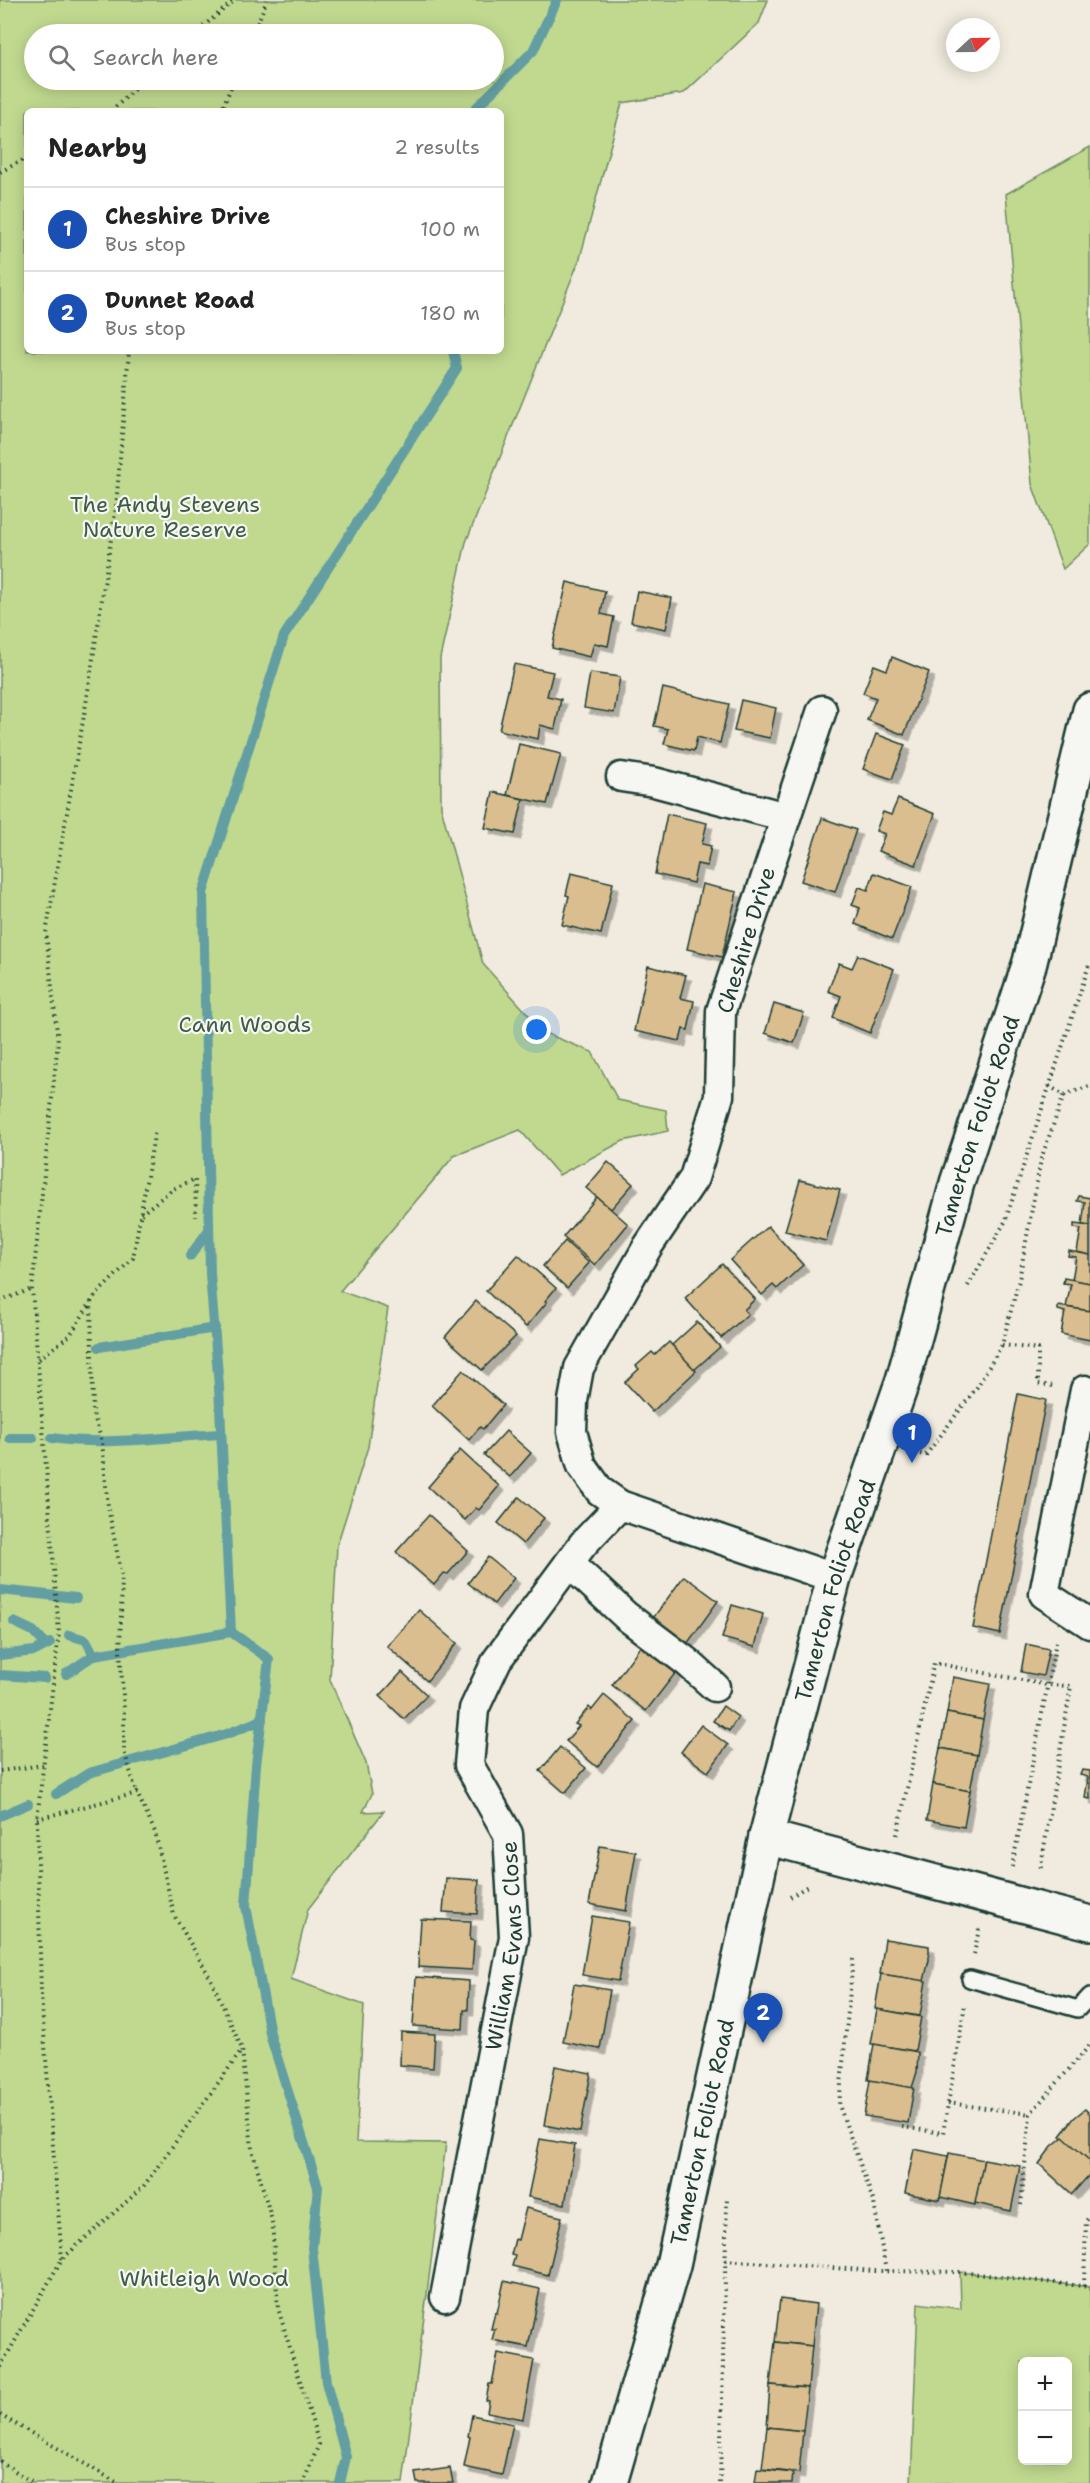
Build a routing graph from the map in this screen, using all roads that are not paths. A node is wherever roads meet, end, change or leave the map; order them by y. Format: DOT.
graph roads {
  1 [pos="822,710"];
  2 [pos="1090,710"];
  3 [pos="621,777"];
  4 [pos="786,817"];
  5 [pos="1085,1390"];
  6 [pos="620,1504"];
  7 [pos="569,1563"];
  8 [pos="834,1578"];
  9 [pos="1090,1624"];
  10 [pos="715,1688"];
  11 [pos="766,1837"];
  12 [pos="1090,1923"];
  13 [pos="970,1978"];
  14 [pos="1090,1996"];
  15 [pos="445,2297"];
  16 [pos="629,2409"];
  17 [pos="610,2483"];
  18 [pos="628,2483"];
  1 -- 4 [label="street, Cheshire Drive"];
  2 -- 8 [label="main road, Tamerton Foliot Road"];
  3 -- 4 [label="street"];
  4 -- 6 [label="street, Cheshire Drive"];
  5 -- 9 [label="street"];
  6 -- 7 [label="street, William Evans Close"];
  6 -- 8 [label="street, Cheshire Drive"];
  7 -- 10 [label="street"];
  7 -- 15 [label="street, William Evans Close"];
  8 -- 11 [label="main road, Tamerton Foliot Road"];
  11 -- 12 [label="main road"];
  11 -- 16 [label="main road, Tamerton Foliot Road"];
  13 -- 14 [label="lane"];
  16 -- 17 [label="main road, Tamerton Foliot Road"];
  16 -- 18 [label="main road, Tamerton Foliot Road"];
}
